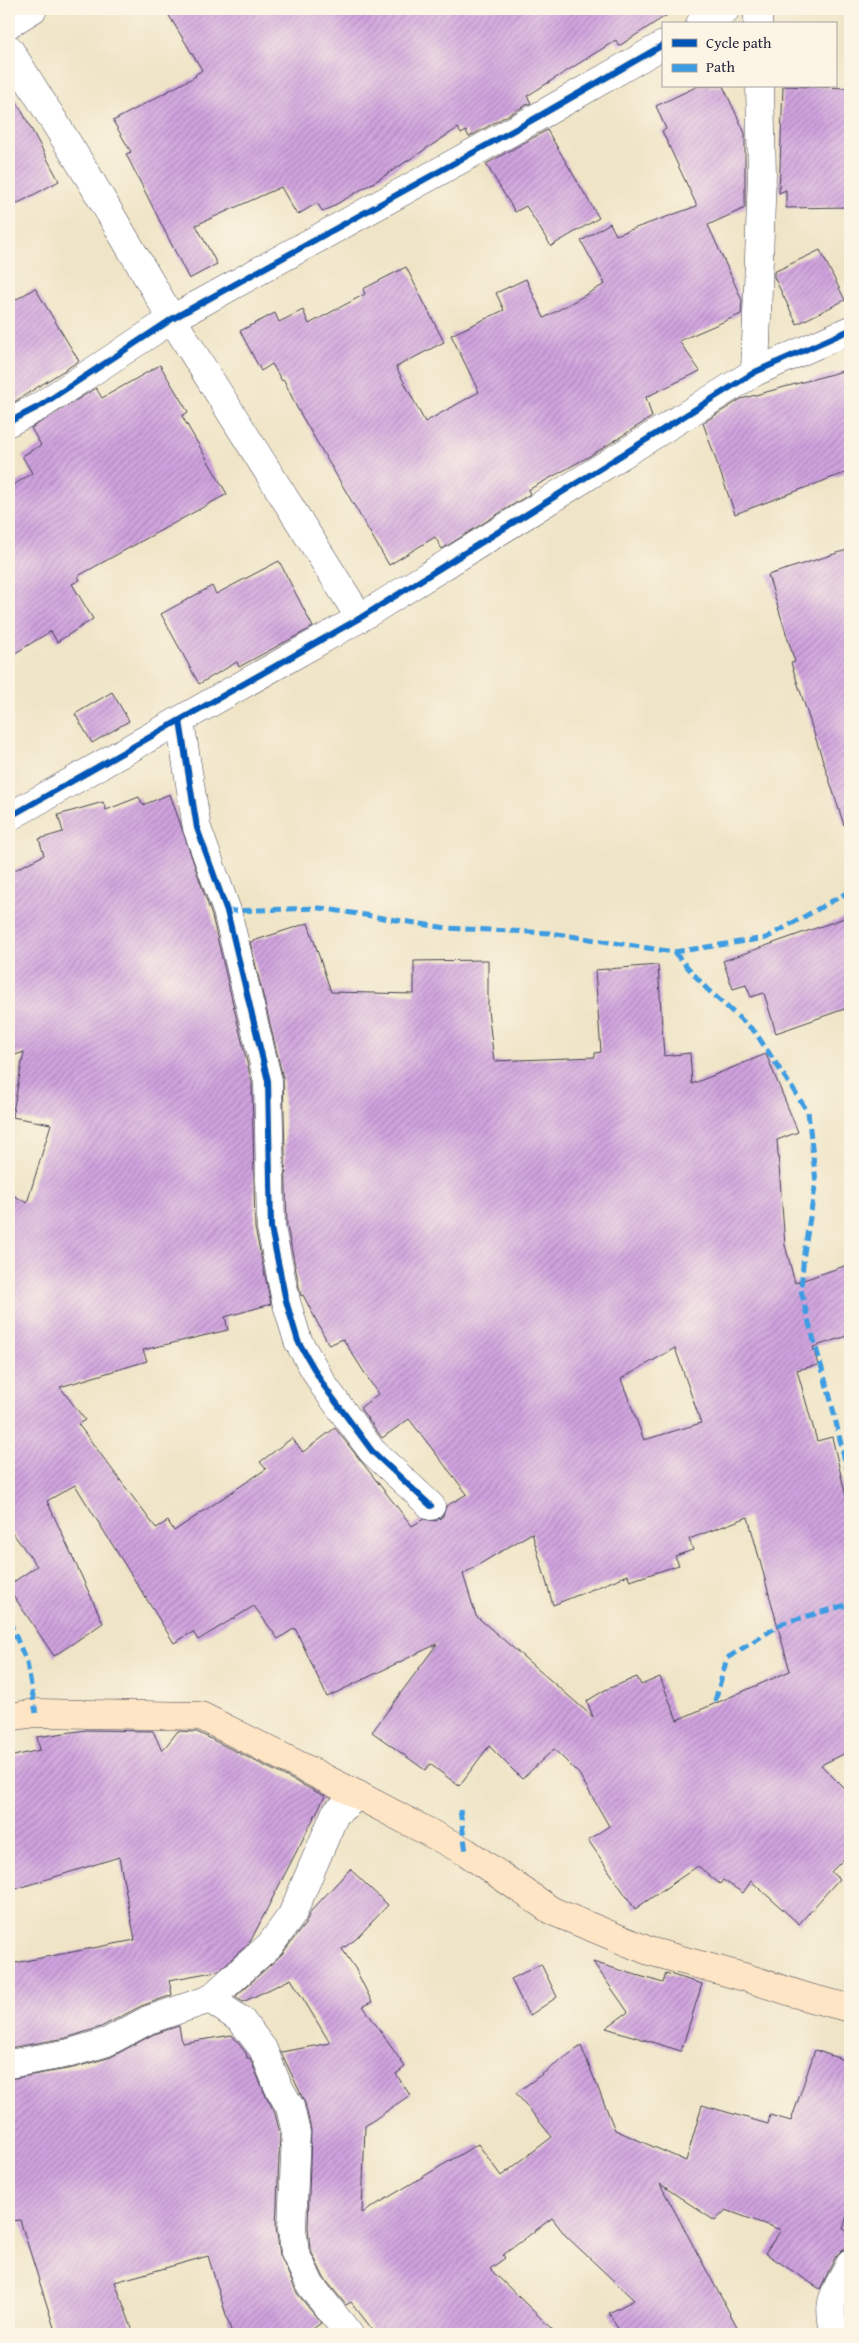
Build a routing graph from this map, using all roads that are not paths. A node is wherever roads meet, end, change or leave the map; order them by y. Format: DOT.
graph roads {
  1 [pos="33,9"];
  2 [pos="726,9"];
  3 [pos="758,9"];
  4 [pos="703,22"];
  5 [pos="758,22"];
  6 [pos="9,24"];
  7 [pos="662,46"];
  8 [pos="9,50"];
  9 [pos="760,88"];
  10 [pos="172,319"];
  11 [pos="850,330"];
  12 [pos="755,372"];
  13 [pos="9,422"];
  14 [pos="360,618"];
  15 [pos="180,721"];
  16 [pos="9,817"];
  17 [pos="431,1506"];
  18 [pos="9,1717"];
  19 [pos="358,1795"];
  20 [pos="210,1999"];
  21 [pos="850,2008"];
  22 [pos="9,2064"];
  23 [pos="850,2263"];
  24 [pos="349,2334"];
  25 [pos="835,2334"];
  1 -- 6 [label="street"];
  2 -- 4 [label="street"];
  3 -- 5 [label="street"];
  7 -- 10 [label="street"];
  8 -- 10 [label="street"];
  9 -- 12 [label="street"];
  10 -- 13 [label="street"];
  10 -- 14 [label="street"];
  11 -- 12 [label="street"];
  12 -- 14 [label="street"];
  14 -- 15 [label="street"];
  15 -- 16 [label="street"];
  15 -- 17 [label="street"];
  18 -- 19 [label="main road"];
  19 -- 20 [label="street"];
  19 -- 21 [label="main road"];
  20 -- 22 [label="street"];
  20 -- 24 [label="street"];
  23 -- 25 [label="street"];
}
